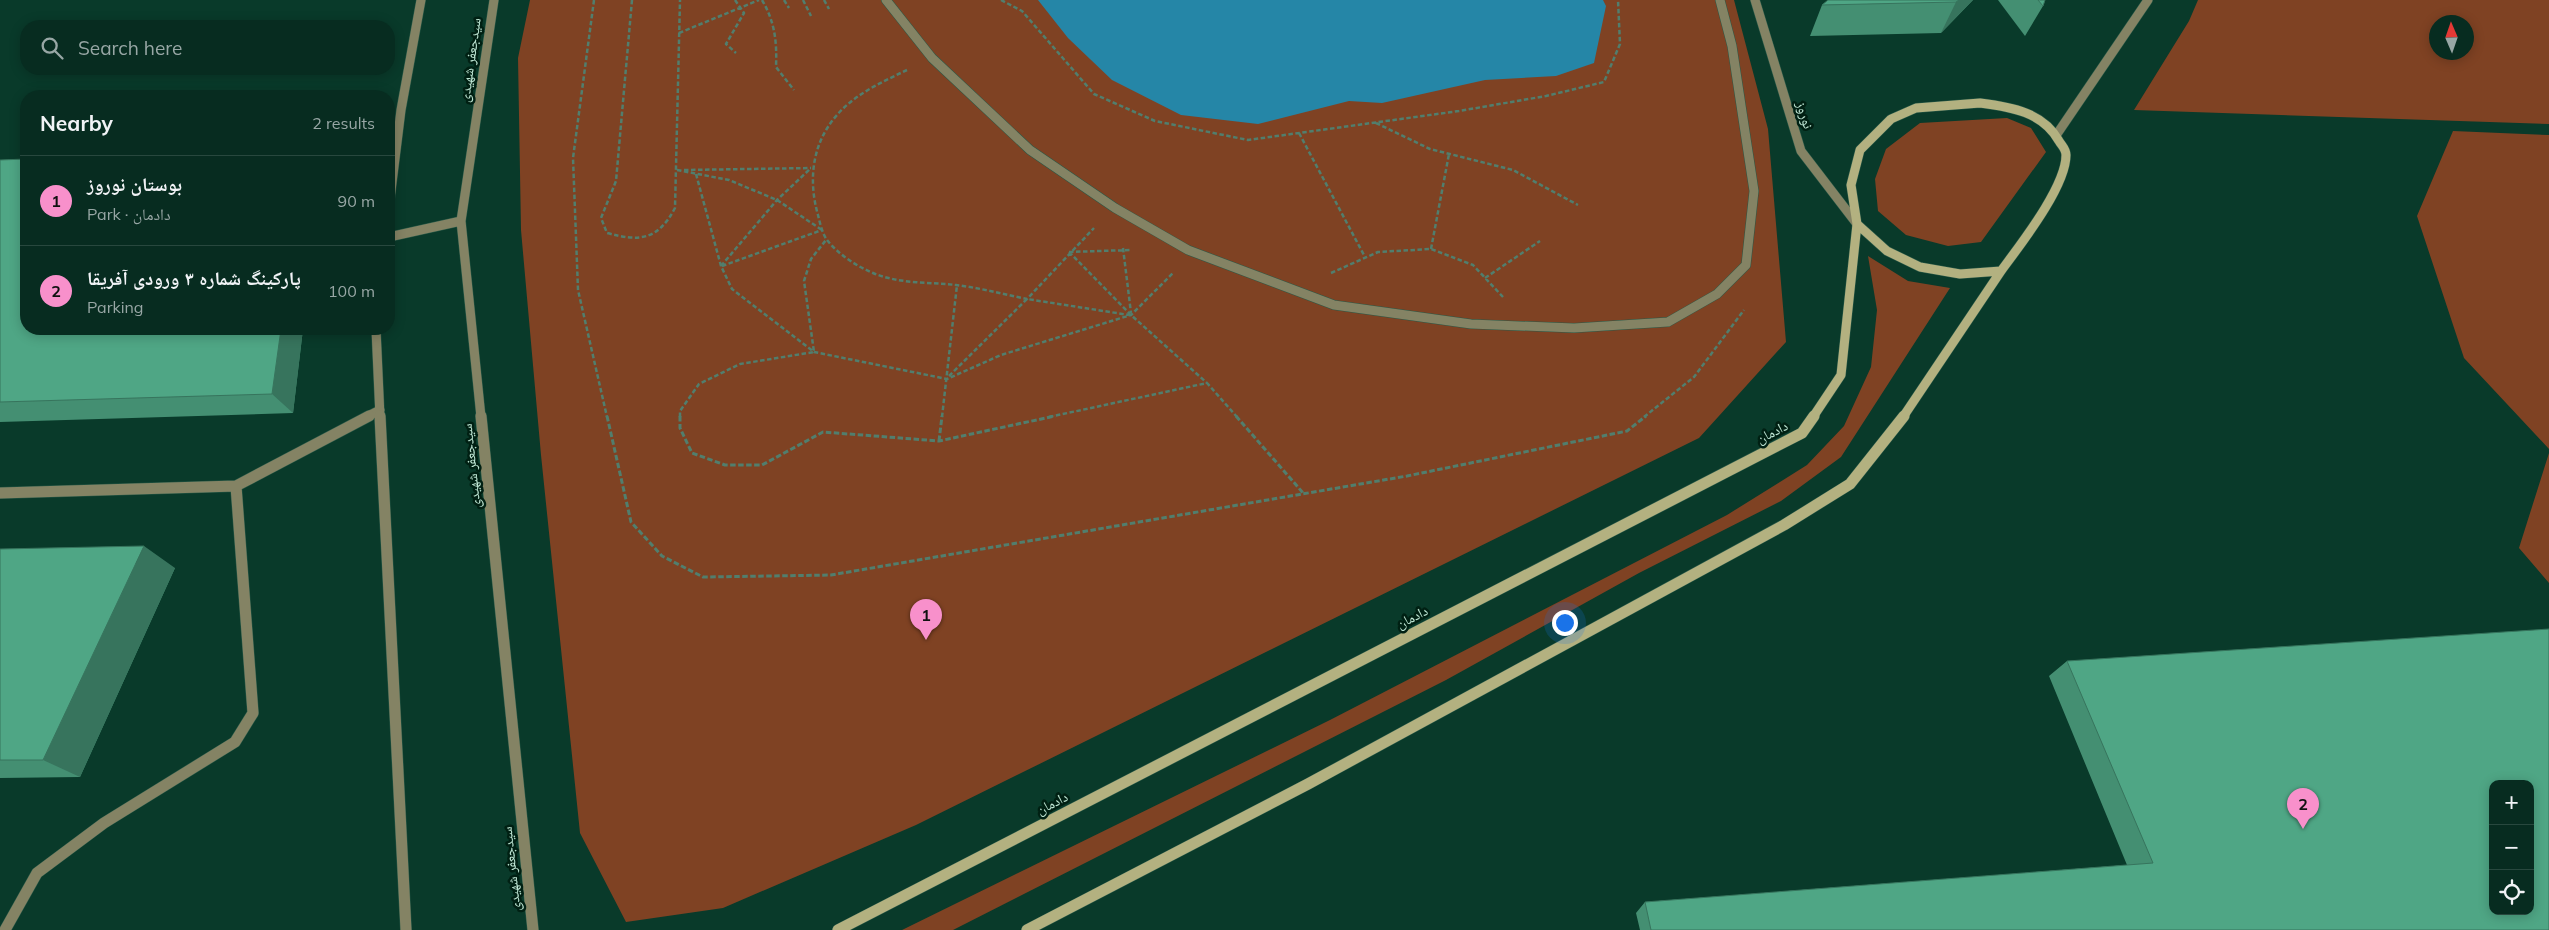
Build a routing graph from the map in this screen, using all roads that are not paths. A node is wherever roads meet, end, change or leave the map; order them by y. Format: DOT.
graph roads {
  1 [pos="421,0"];
  2 [pos="494,0"];
  3 [pos="886,0"];
  4 [pos="1720,0"];
  5 [pos="1754,0"];
  6 [pos="2148,0"];
  7 [pos="2058,134"];
  8 [pos="395,158"];
  9 [pos="461,221"];
  10 [pos="1857,224"];
  11 [pos="395,236"];
  12 [pos="2002,271"];
  13 [pos="376,335"];
  14 [pos="380,410"];
  15 [pos="236,486"];
  16 [pos="0,493"];
  17 [pos="5,930"];
  18 [pos="406,930"];
  19 [pos="533,930"];
  20 [pos="838,930"];
  21 [pos="1027,930"];
  1 -- 8 [label="street"];
  2 -- 9 [label="street, سیدجعفر شهیدی"];
  3 -- 4 [label="street"];
  5 -- 10 [label="street, نوروز"];
  6 -- 7 [label="street"];
  7 -- 10 [label="street, دادمان"];
  7 -- 12 [label="street"];
  9 -- 11 [label="street"];
  9 -- 19 [label="street, سیدجعفر شهیدی"];
  10 -- 12 [label="street"];
  10 -- 20 [label="street, دادمان"];
  12 -- 21 [label="street"];
  13 -- 14 [label="street"];
  14 -- 15 [label="street"];
  14 -- 18 [label="street"];
  15 -- 16 [label="street"];
  15 -- 17 [label="street"];
}
